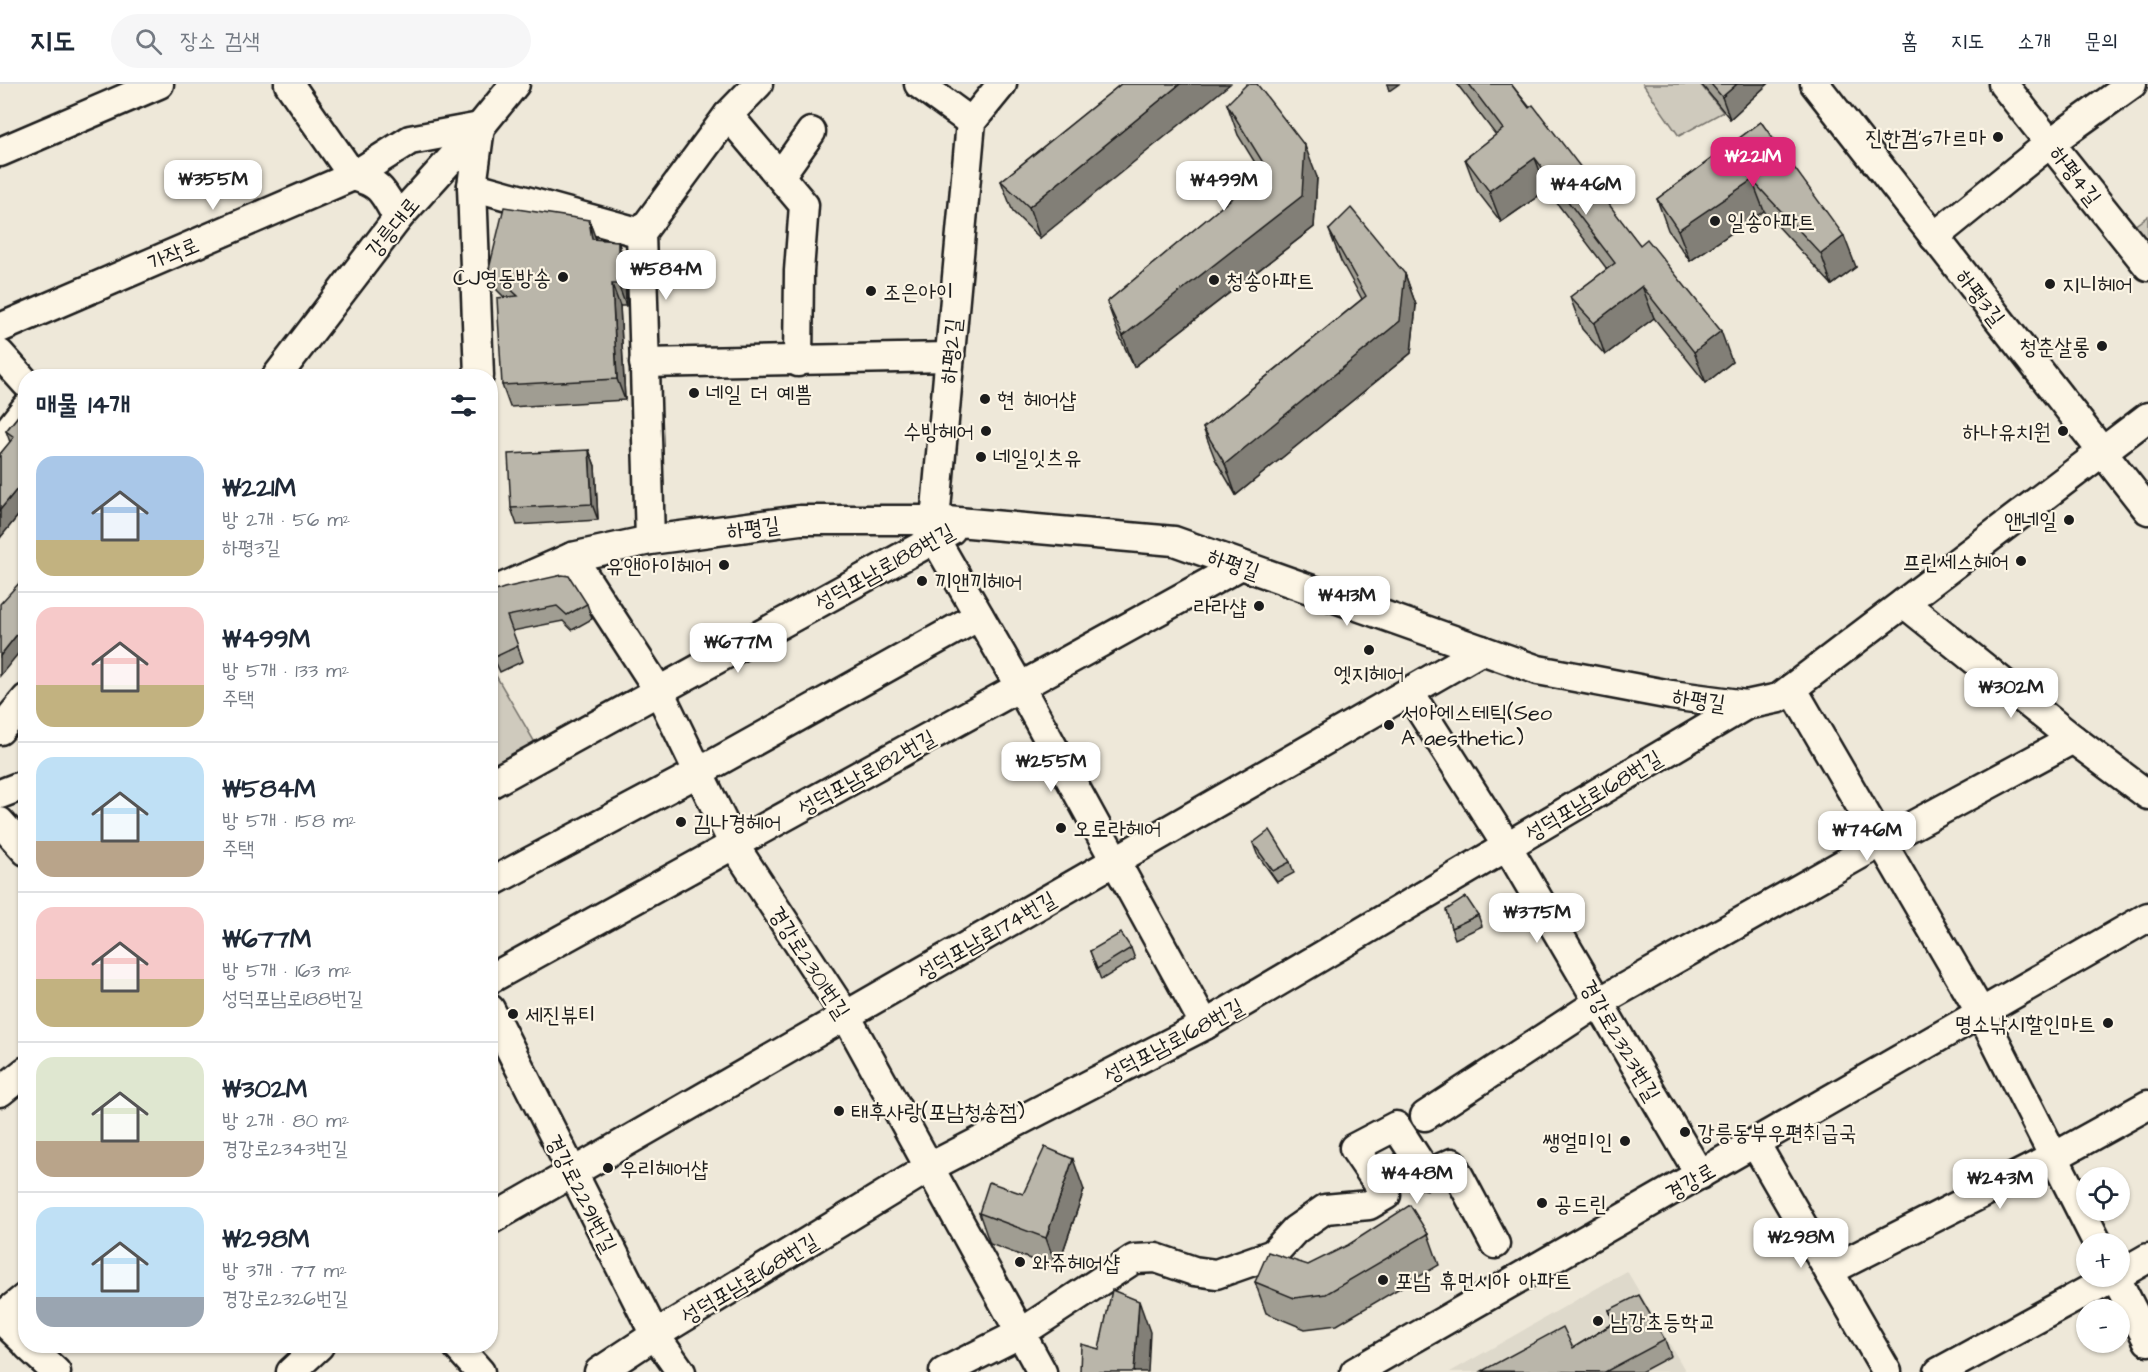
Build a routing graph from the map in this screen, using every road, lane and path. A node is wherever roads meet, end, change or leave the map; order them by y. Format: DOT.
graph roads {
  1 [pos="159,84"];
  2 [pos="289,84"];
  3 [pos="515,84"];
  4 [pos="758,84"];
  5 [pos="918,84"];
  6 [pos="1002,84"];
  7 [pos="1815,84"];
  8 [pos="2003,84"];
  9 [pos="2132,84"];
  10 [pos="728,115"];
  11 [pos="971,122"];
  12 [pos="480,127"];
  13 [pos="811,132"];
  14 [pos="2050,142"];
  15 [pos="0,152"];
  16 [pos="352,176"];
  17 [pos="780,176"];
  18 [pos="472,186"];
  19 [pos="398,218"];
  20 [pos="641,233"];
  21 [pos="1934,237"];
  22 [pos="2148,266"];
  23 [pos="0,328"];
  24 [pos="0,354"];
  25 [pos="950,357"];
  26 [pos="798,362"];
  27 [pos="644,363"];
  28 [pos="282,369"];
  29 [pos="479,369"];
  30 [pos="18,374"];
  31 [pos="2148,417"];
  32 [pos="18,418"];
  33 [pos="0,441"];
  34 [pos="2103,452"];
  35 [pos="2148,510"];
  36 [pos="935,530"];
  37 [pos="650,540"];
  38 [pos="572,557"];
  39 [pos="1241,565"];
  40 [pos="498,589"];
  41 [pos="1904,603"];
  42 [pos="979,616"];
  43 [pos="1482,650"];
  44 [pos="1020,687"];
  45 [pos="1792,688"];
  46 [pos="659,691"];
  47 [pos="1409,692"];
  48 [pos="1746,705"];
  49 [pos="18,709"];
  50 [pos="0,730"];
  51 [pos="2073,739"];
  52 [pos="699,772"];
  53 [pos="498,780"];
  54 [pos="18,787"];
  55 [pos="0,794"];
  56 [pos="2148,795"];
  57 [pos="0,822"];
  58 [pos="18,842"];
  59 [pos="1882,842"];
  60 [pos="734,845"];
  61 [pos="1507,846"];
  62 [pos="1114,861"];
  63 [pos="498,879"];
  64 [pos="2148,917"];
  65 [pos="498,975"];
  66 [pos="1599,1002"];
  67 [pos="1981,1013"];
  68 [pos="846,1016"];
  69 [pos="1205,1025"];
  70 [pos="498,1026"];
  71 [pos="18,1077"];
  72 [pos="0,1092"];
  73 [pos="2148,1105"];
  74 [pos="1425,1116"];
  75 [pos="1755,1143"];
  76 [pos="2054,1157"];
  77 [pos="930,1167"];
  78 [pos="572,1173"];
  79 [pos="1427,1174"];
  80 [pos="1700,1175"];
  81 [pos="1386,1195"];
  82 [pos="498,1215"];
  83 [pos="2092,1233"];
  84 [pos="1495,1244"];
  85 [pos="2148,1258"];
  86 [pos="2130,1268"];
  87 [pos="1828,1271"];
  88 [pos="2095,1287"];
  89 [pos="2121,1287"];
  90 [pos="18,1303"];
  91 [pos="0,1318"];
  92 [pos="1021,1333"];
  93 [pos="18,1335"];
  94 [pos="655,1335"];
  95 [pos="2148,1341"];
  96 [pos="36,1353"];
  97 [pos="311,1353"];
  98 [pos="463,1353"];
  99 [pos="56,1372"];
  100 [pos="291,1372"];
  101 [pos="480,1372"];
  102 [pos="598,1372"];
  103 [pos="681,1372"];
  104 [pos="944,1372"];
  105 [pos="1042,1372"];
  106 [pos="1355,1372"];
  107 [pos="1887,1372"];
  108 [pos="1939,1372"];
  1 -- 15 [label="street"];
  2 -- 16 [label="street"];
  3 -- 12 [label="street, 강릉대로"];
  4 -- 10 [label="street"];
  5 -- 11 [label="street"];
  6 -- 11 [label="street"];
  7 -- 21 [label="street, 하평3길"];
  8 -- 14 [label="street, 하평4길"];
  9 -- 14 [label="street"];
  10 -- 17 [label="street"];
  10 -- 20 [label="street"];
  11 -- 25 [label="street, 하평2길"];
  12 -- 16 [label="street, 가작로"];
  12 -- 18 [label="street"];
  12 -- 19 [label="street, 강릉대로"];
  13 -- 17 [label="street"];
  14 -- 21 [label="street"];
  14 -- 22 [label="street, 하평4길"];
  16 -- 19 [label="street"];
  16 -- 23 [label="street, 가작로"];
  17 -- 26 [label="street"];
  18 -- 20 [label="street"];
  18 -- 29 [label="street"];
  19 -- 28 [label="street, 강릉대로"];
  20 -- 27 [label="street"];
  21 -- 34 [label="street, 하평3길"];
  24 -- 30 [label="street"];
  25 -- 26 [label="street"];
  25 -- 36 [label="street, 하평2길"];
  26 -- 27 [label="street"];
  27 -- 37 [label="street"];
  31 -- 34 [label="street, 하평길"];
  32 -- 33 [label="street"];
  34 -- 35 [label="street, 하평3길"];
  34 -- 41 [label="street, 하평길"];
  36 -- 37 [label="street, 하평길"];
  36 -- 39 [label="street, 하평길"];
  36 -- 42 [label="street"];
  36 -- 46 [label="street, 성덕포남로188번길"];
  37 -- 38 [label="street, 하평길"];
  38 -- 40 [label="street, 하평길"];
  38 -- 46 [label="street, 경강로2301번길"];
  39 -- 43 [label="street, 하평길"];
  39 -- 44 [label="street, 성덕포남로182번길"];
  41 -- 45 [label="street, 하평길"];
  41 -- 51 [label="street"];
  42 -- 44 [label="street"];
  42 -- 52 [label="street"];
  43 -- 47 [label="street, 성덕포남로174번길"];
  43 -- 48 [label="street, 하평길"];
  44 -- 60 [label="street, 성덕포남로182번길"];
  44 -- 62 [label="street"];
  45 -- 48 [label="street, 하평길"];
  45 -- 59 [label="street"];
  46 -- 52 [label="street, 경강로2301번길"];
  46 -- 53 [label="street, 성덕포남로188번길"];
  47 -- 61 [label="street, 경강로2323번길"];
  47 -- 62 [label="street, 성덕포남로174번길"];
  48 -- 61 [label="street, 성덕포남로168번길"];
  49 -- 50 [label="street"];
  51 -- 56 [label="street"];
  51 -- 59 [label="street"];
  52 -- 60 [label="street, 경강로2301번길"];
  52 -- 63 [label="street"];
  54 -- 55 [label="street"];
  57 -- 58 [label="street"];
  59 -- 66 [label="street"];
  59 -- 67 [label="street"];
  60 -- 65 [label="street, 성덕포남로182번길"];
  60 -- 68 [label="street, 경강로2301번길"];
  61 -- 66 [label="street, 경강로2323번길"];
  61 -- 69 [label="street, 성덕포남로168번길"];
  62 -- 68 [label="street, 성덕포남로174번길"];
  62 -- 69 [label="street"];
  64 -- 67 [label="street, 경강로"];
  66 -- 74 [label="street"];
  66 -- 80 [label="street, 경강로2323번길"];
  67 -- 75 [label="street, 경강로"];
  67 -- 76 [label="street"];
  68 -- 77 [label="street, 경강로2301번길"];
  68 -- 78 [label="street, 성덕포남로174번길"];
  69 -- 77 [label="street, 성덕포남로168번길"];
  70 -- 78 [label="street, 경강로2291번길"];
  71 -- 72 [label="street"];
  73 -- 76 [label="street"];
  75 -- 80 [label="street, 경강로"];
  75 -- 87 [label="street"];
  76 -- 83 [label="street"];
  76 -- 87 [label="street"];
  77 -- 92 [label="street, 경강로2301번길"];
  77 -- 94 [label="street, 성덕포남로168번길"];
  78 -- 82 [label="street, 성덕포남로174번길"];
  78 -- 94 [label="street, 경강로2291번길"];
  79 -- 81 [label="street"];
  79 -- 81 [label="street"];
  79 -- 84 [label="street"];
  80 -- 106 [label="street, 경강로"];
  81 -- 92 [label="street"];
  85 -- 86 [label="street"];
  87 -- 107 [label="street"];
  88 -- 108 [label="street"];
  89 -- 95 [label="street"];
  90 -- 91 [label="street"];
  91 -- 93 [label="street"];
  92 -- 104 [label="street"];
  92 -- 105 [label="street, 경강로2301번길"];
  94 -- 102 [label="street, 성덕포남로168번길"];
  94 -- 103 [label="street, 경강로2291번길"];
  96 -- 99 [label="street"];
  97 -- 100 [label="street"];
  98 -- 101 [label="street"];
}
